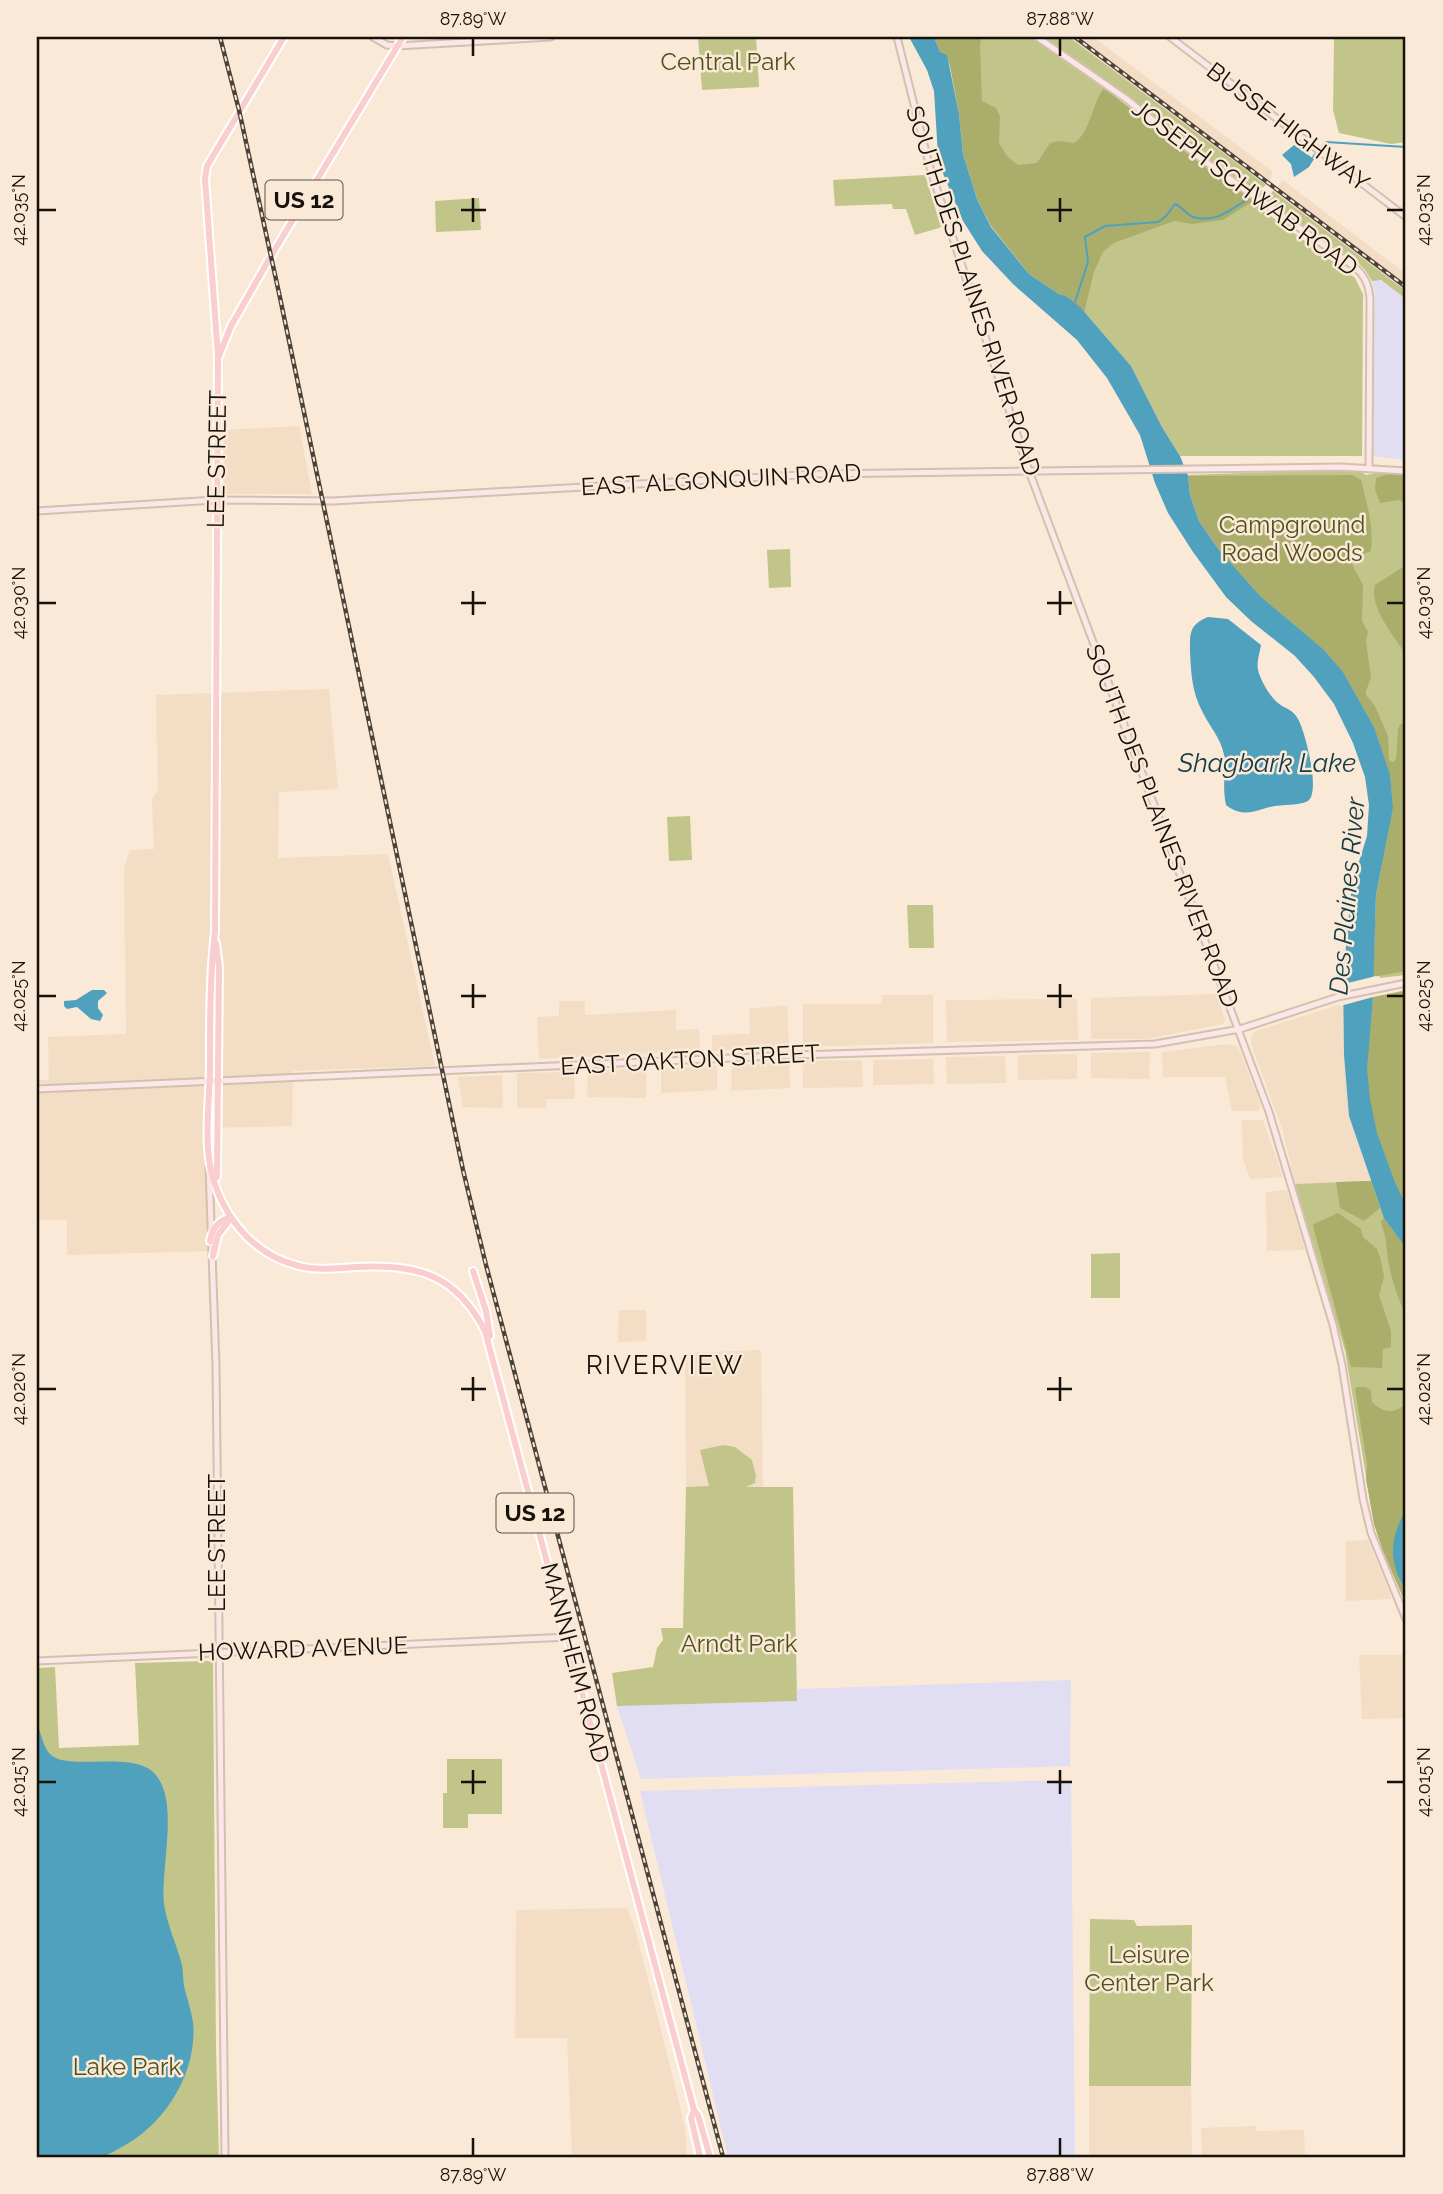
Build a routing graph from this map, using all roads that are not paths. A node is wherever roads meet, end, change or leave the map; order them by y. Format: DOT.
graph roads {
  1 [pos="284,37"];
  2 [pos="373,37"];
  3 [pos="403,37"];
  4 [pos="551,37"];
  5 [pos="897,37"];
  6 [pos="1037,37"];
  7 [pos="1170,37"];
  8 [pos="397,46"];
  9 [pos="1406,217"];
  10 [pos="218,358"];
  11 [pos="1369,468"];
  12 [pos="1030,471"];
  13 [pos="1406,471"];
  14 [pos="216,500"];
  15 [pos="37,510"];
  16 [pos="215,931"];
  17 [pos="1406,983"];
  18 [pos="1240,1029"];
  19 [pos="210,1081"];
  20 [pos="218,1081"];
  21 [pos="37,1089"];
  22 [pos="208,1150"];
  23 [pos="218,1190"];
  24 [pos="231,1218"];
  25 [pos="210,1241"];
  26 [pos="213,1256"];
  27 [pos="473,1271"];
  28 [pos="490,1345"];
  29 [pos="1406,1619"];
  30 [pos="569,1637"];
  31 [pos="218,1652"];
  32 [pos="37,1661"];
  33 [pos="694,2110"];
  34 [pos="225,2157"];
  35 [pos="699,2157"];
  36 [pos="710,2157"];
  1 -- 10 [label="main road, US 12"];
  2 -- 8 [label="main road"];
  3 -- 8 [label="main road, LEE STREET / US 12"];
  4 -- 8 [label="main road"];
  5 -- 12 [label="main road, SOUTH DES PLAINES RIVER ROAD"];
  6 -- 11 [label="main road, JOSEPH SCHWAB ROAD"];
  7 -- 9 [label="main road, BUSSE HIGHWAY"];
  8 -- 10 [label="main road, LEE STREET / US 12"];
  10 -- 14 [label="main road, LEE STREET / US 12"];
  11 -- 12 [label="main road, EAST ALGONQUIN ROAD"];
  11 -- 13 [label="main road, EAST ALGONQUIN ROAD"];
  12 -- 14 [label="main road, EAST ALGONQUIN ROAD"];
  12 -- 18 [label="main road, SOUTH DES PLAINES RIVER ROAD"];
  14 -- 15 [label="main road, EAST ALGONQUIN ROAD"];
  14 -- 16 [label="main road, LEE STREET / US 12"];
  16 -- 19 [label="main road, LEE STREET / US 12"];
  16 -- 20 [label="main road, LEE STREET / US 12"];
  17 -- 18 [label="main road, EAST OAKTON STREET"];
  18 -- 20 [label="main road, EAST OAKTON STREET"];
  18 -- 29 [label="main road, SOUTH DES PLAINES RIVER ROAD"];
  19 -- 20 [label="main road, EAST OAKTON STREET"];
  19 -- 21 [label="main road, EAST OAKTON STREET"];
  19 -- 22 [label="main road, LEE STREET / US 12"];
  20 -- 23 [label="main road, LEE STREET / US 12"];
  22 -- 23 [label="main road, US 12"];
  22 -- 25 [label="main road, LEE STREET"];
  23 -- 24 [label="main road, MANNHEIM ROAD / US 12"];
  24 -- 25 [label="main road"];
  24 -- 26 [label="main road"];
  24 -- 28 [label="main road, MANNHEIM ROAD / US 12"];
  25 -- 26 [label="main road, LEE STREET"];
  26 -- 31 [label="main road, LEE STREET"];
  27 -- 28 [label="main road"];
  28 -- 30 [label="main road, MANNHEIM ROAD / US 12"];
  30 -- 31 [label="main road, HOWARD AVENUE"];
  30 -- 33 [label="main road, MANNHEIM ROAD / US 12"];
  31 -- 32 [label="main road, HOWARD AVENUE"];
  31 -- 34 [label="main road, LEE STREET"];
  33 -- 35 [label="main road, MANNHEIM ROAD / US 12"];
  33 -- 36 [label="main road, MANNHEIM ROAD / US 12"];
}
